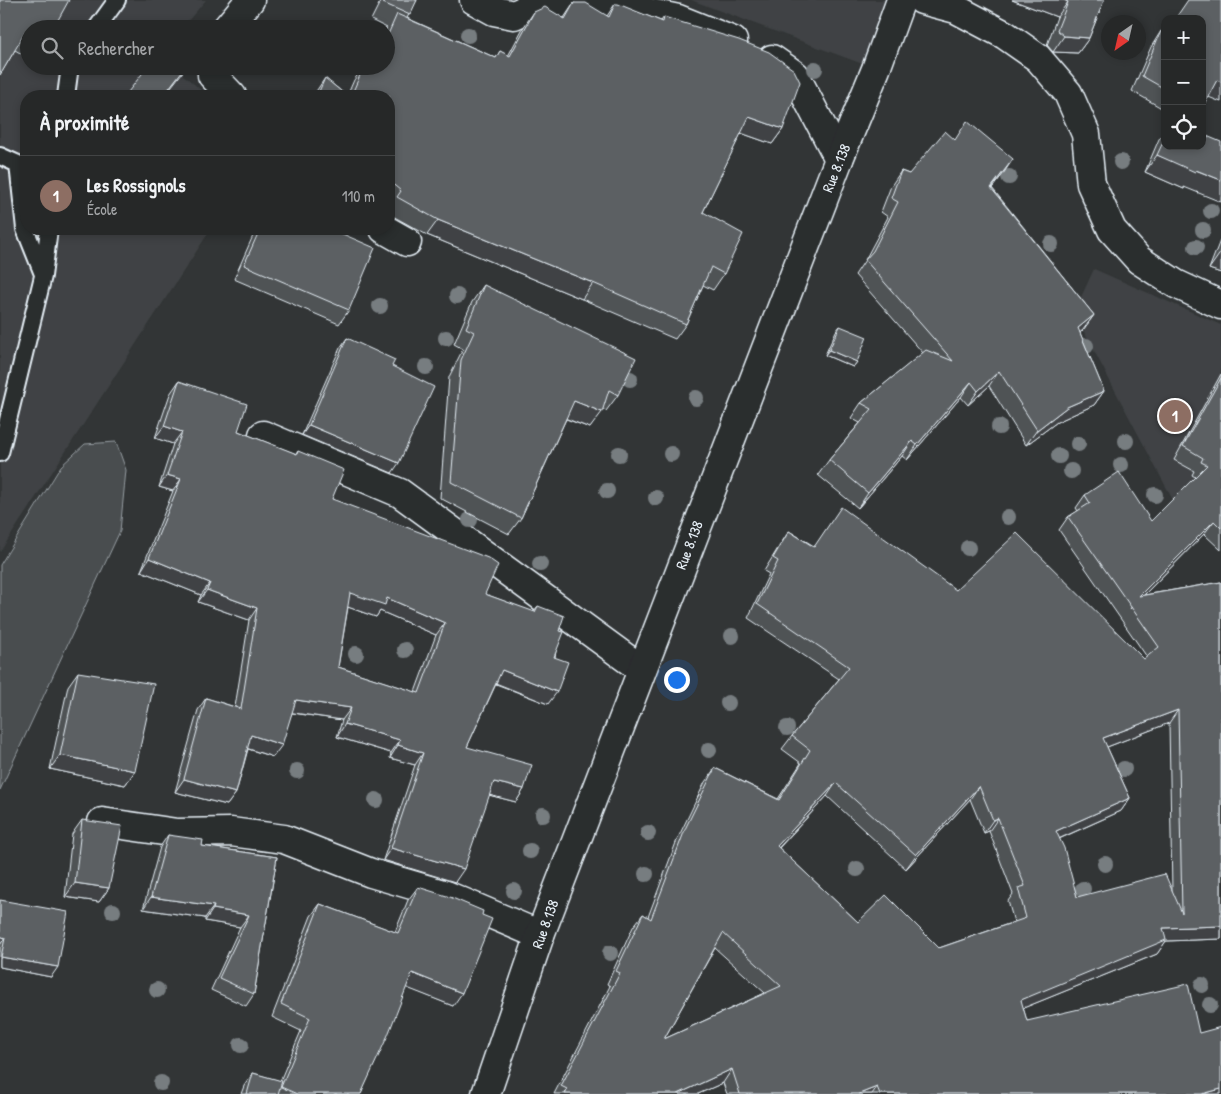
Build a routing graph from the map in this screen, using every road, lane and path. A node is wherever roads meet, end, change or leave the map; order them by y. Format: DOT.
graph roads {
  1 [pos="116,0"];
  2 [pos="250,0"];
  3 [pos="474,0"];
  4 [pos="901,0"];
  5 [pos="922,0"];
  6 [pos="102,20"];
  7 [pos="233,20"];
  8 [pos="69,75"];
  9 [pos="212,75"];
  10 [pos="67,90"];
  11 [pos="226,90"];
  12 [pos="0,156"];
  13 [pos="839,159"];
  14 [pos="20,183"];
  15 [pos="27,235"];
  16 [pos="48,235"];
  17 [pos="43,276"];
  18 [pos="1221,305"];
  19 [pos="263,435"];
  20 [pos="0,453"];
  21 [pos="641,669"];
  22 [pos="102,822"];
  23 [pos="540,935"];
  24 [pos="486,1094"];
  1 -- 6 [label="lane"];
  2 -- 7 [label="street"];
  3 -- 13 [label="street"];
  4 -- 13 [label="street, Rue 8.138"];
  5 -- 18 [label="street"];
  8 -- 10 [label="lane"];
  9 -- 11 [label="street"];
  12 -- 14 [label="lane"];
  13 -- 21 [label="street, Rue 8.138"];
  15 -- 17 [label="lane"];
  16 -- 17 [label="lane"];
  17 -- 20 [label="lane"];
  19 -- 21 [label="street"];
  21 -- 23 [label="street, Rue 8.138"];
  22 -- 23 [label="street"];
  23 -- 24 [label="street, Rue 8.138"];
}
